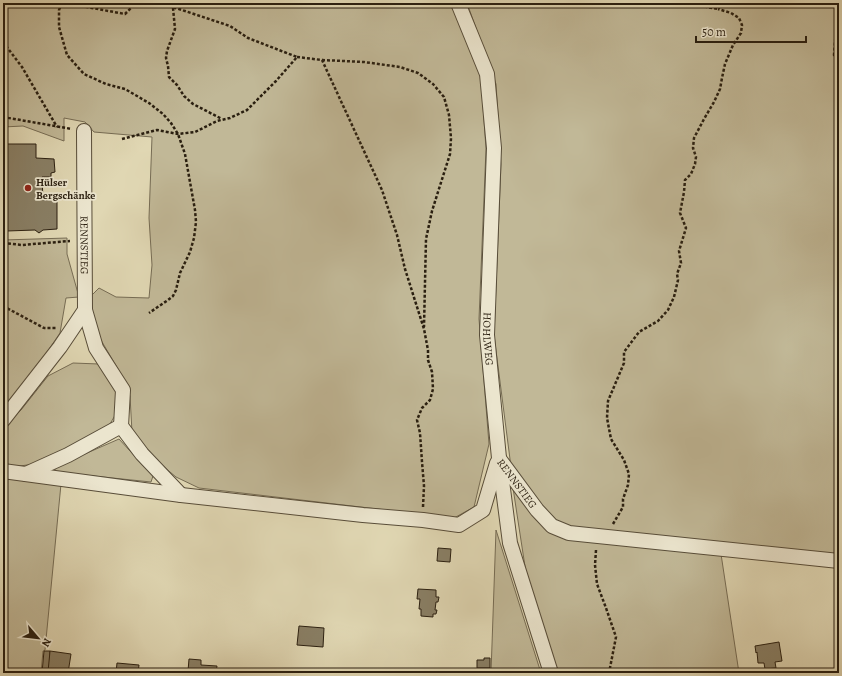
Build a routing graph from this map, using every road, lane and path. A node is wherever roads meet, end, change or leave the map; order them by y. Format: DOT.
graph roads {
  1 [pos="62,3"];
  2 [pos="71,3"];
  3 [pos="136,3"];
  4 [pos="155,3"];
  5 [pos="458,3"];
  6 [pos="695,3"];
  7 [pos="723,3"];
  8 [pos="173,8"];
  9 [pos="839,8"];
  10 [pos="718,9"];
  11 [pos="3,42"];
  12 [pos="297,57"];
  13 [pos="839,57"];
  14 [pos="322,60"];
  15 [pos="3,117"];
  16 [pos="223,120"];
  17 [pos="84,131"];
  18 [pos="178,134"];
  19 [pos="122,139"];
  20 [pos="85,238"];
  21 [pos="3,243"];
  22 [pos="3,306"];
  23 [pos="85,310"];
  24 [pos="148,313"];
  25 [pos="73,327"];
  26 [pos="424,329"];
  27 [pos="3,420"];
  28 [pos="121,426"];
  29 [pos="499,458"];
  30 [pos="3,471"];
  31 [pos="25,475"];
  32 [pos="181,494"];
  33 [pos="423,520"];
  34 [pos="602,537"];
  35 [pos="839,561"];
  36 [pos="552,673"];
  37 [pos="609,673"];
  1 -- 18 [label="path"];
  2 -- 3 [label="path"];
  4 -- 8 [label="path"];
  5 -- 29 [label="street, HOHLWEG"];
  6 -- 10 [label="path"];
  7 -- 10 [label="path"];
  8 -- 12 [label="path"];
  8 -- 16 [label="path"];
  9 -- 13 [label="path"];
  10 -- 34 [label="path"];
  11 -- 15 [label="path"];
  12 -- 14 [label="path"];
  12 -- 16 [label="path"];
  14 -- 26 [label="path"];
  14 -- 26 [label="path"];
  16 -- 18 [label="path"];
  17 -- 20 [label="street, RENNSTIEG"];
  18 -- 19 [label="path"];
  18 -- 24 [label="path"];
  20 -- 21 [label="path"];
  20 -- 23 [label="street, RENNSTIEG"];
  22 -- 25 [label="path"];
  23 -- 25 [label="street"];
  23 -- 28 [label="street, RENNSTIEG"];
  25 -- 27 [label="street"];
  26 -- 33 [label="path"];
  28 -- 31 [label="street"];
  28 -- 32 [label="street"];
  29 -- 33 [label="street, RENNSTIEG"];
  29 -- 34 [label="street, RENNSTIEG"];
  29 -- 36 [label="street, HOHLWEG"];
  30 -- 31 [label="street, RENNSTIEG"];
  31 -- 32 [label="street, RENNSTIEG"];
  32 -- 33 [label="street, RENNSTIEG"];
  34 -- 35 [label="street, RENNSTIEG"];
  34 -- 37 [label="path"];
}
